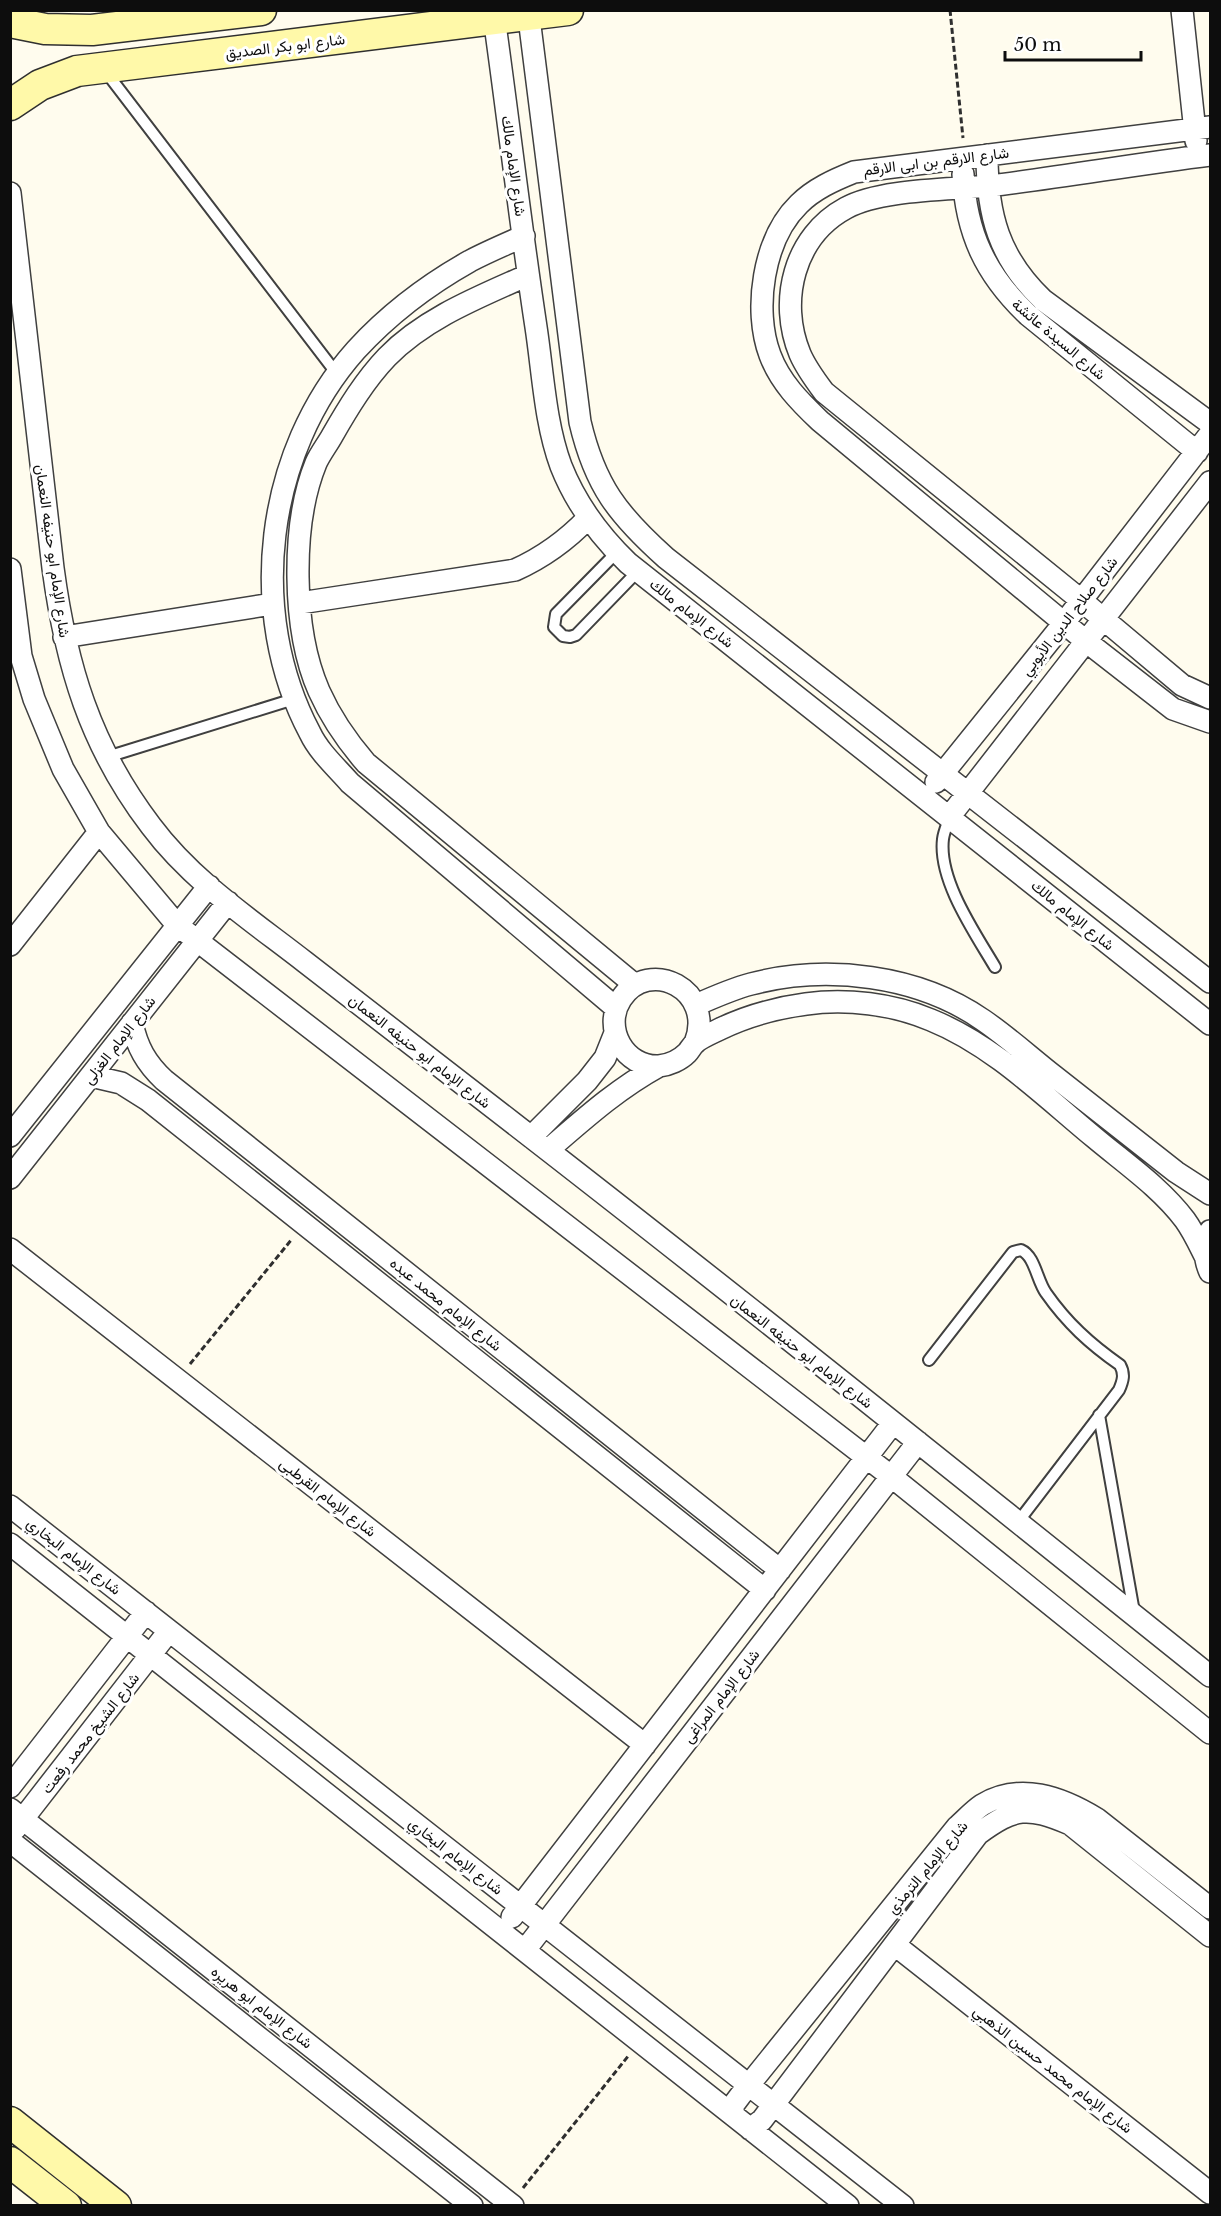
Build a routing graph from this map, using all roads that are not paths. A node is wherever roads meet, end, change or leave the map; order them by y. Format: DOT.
graph roads {
  1 [pos="261,10"];
  2 [pos="568,10"];
  3 [pos="1182,10"];
  4 [pos="528,13"];
  5 [pos="494,15"];
  6 [pos="10,22"];
  7 [pos="103,68"];
  8 [pos="10,105"];
  9 [pos="1203,128"];
  10 [pos="987,155"];
  11 [pos="1204,156"];
  12 [pos="963,158"];
  13 [pos="987,186"];
  14 [pos="964,188"];
  15 [pos="10,193"];
  16 [pos="524,236"];
  17 [pos="528,275"];
  18 [pos="337,374"];
  19 [pos="1210,423"];
  20 [pos="1210,434"];
  21 [pos="891,446"];
  22 [pos="1197,452"];
  23 [pos="875,467"];
  24 [pos="1210,482"];
  25 [pos="588,518"];
  26 [pos="617,552"];
  27 [pos="10,569"];
  28 [pos="638,571"];
  29 [pos="1082,601"];
  30 [pos="300,603"];
  31 [pos="272,604"];
  32 [pos="1104,620"];
  33 [pos="13,622"];
  34 [pos="1064,623"];
  35 [pos="64,637"];
  36 [pos="1087,642"];
  37 [pos="1210,698"];
  38 [pos="294,699"];
  39 [pos="1210,722"];
  40 [pos="107,757"];
  41 [pos="943,772"];
  42 [pos="968,792"];
  43 [pos="925,796"];
  44 [pos="950,816"];
  45 [pos="99,832"];
  46 [pos="208,886"];
  47 [pos="228,902"];
  48 [pos="177,925"];
  49 [pos="198,940"];
  50 [pos="10,945"];
  51 [pos="995,967"];
  52 [pos="1210,982"];
  53 [pos="635,985"];
  54 [pos="696,1005"];
  55 [pos="616,1008"];
  56 [pos="132,1023"];
  57 [pos="1210,1024"];
  58 [pos="615,1033"];
  59 [pos="694,1043"];
  60 [pos="659,1066"];
  61 [pos="91,1076"];
  62 [pos="10,1136"];
  63 [pos="531,1137"];
  64 [pos="548,1150"];
  65 [pos="10,1178"];
  66 [pos="1210,1194"];
  67 [pos="1210,1231"];
  68 [pos="10,1249"];
  69 [pos="1208,1264"];
  70 [pos="496,1344"];
  71 [pos="929,1360"];
  72 [pos="481,1365"];
  73 [pos="1099,1415"];
  74 [pos="893,1423"];
  75 [pos="918,1442"];
  76 [pos="867,1458"];
  77 [pos="891,1477"];
  78 [pos="10,1506"];
  79 [pos="1018,1522"];
  80 [pos="10,1544"];
  81 [pos="780,1570"];
  82 [pos="765,1590"];
  83 [pos="146,1612"];
  84 [pos="1135,1616"];
  85 [pos="169,1631"];
  86 [pos="127,1636"];
  87 [pos="151,1655"];
  88 [pos="1210,1676"];
  89 [pos="1210,1733"];
  90 [pos="645,1745"];
  91 [pos="10,1787"];
  92 [pos="15,1821"];
  93 [pos="10,1840"];
  94 [pos="94,1875"];
  95 [pos="78,1894"];
  96 [pos="520,1906"];
  97 [pos="1210,1908"];
  98 [pos="890,1910"];
  99 [pos="544,1925"];
  100 [pos="909,1927"];
  101 [pos="501,1931"];
  102 [pos="1210,1936"];
  103 [pos="863,1944"];
  104 [pos="895,1945"];
  105 [pos="525,1950"];
  106 [pos="880,1964"];
  107 [pos="749,2084"];
  108 [pos="774,2103"];
  109 [pos="732,2114"];
  110 [pos="10,2122"];
  111 [pos="750,2129"];
  112 [pos="10,2162"];
  113 [pos="1210,2193"];
  114 [pos="485,2197"];
  115 [pos="66,2205"];
  116 [pos="116,2205"];
  117 [pos="472,2205"];
  118 [pos="512,2205"];
  119 [pos="848,2205"];
  120 [pos="903,2205"];
  1 -- 6 [label="street"];
  2 -- 4 [label="street, شارع ابو بكر الصديق"];
  3 -- 9 [label="street"];
  4 -- 5 [label="street, شارع ابو بكر الصديق"];
  4 -- 41 [label="street, شارع الإمام مالك"];
  5 -- 7 [label="street, شارع ابو بكر الصديق"];
  5 -- 16 [label="street, شارع الإمام مالك"];
  7 -- 8 [label="street, شارع ابو بكر الصديق"];
  7 -- 18 [label="lane"];
  9 -- 10 [label="street, شارع الارقم بن ابى الارقم"];
  9 -- 11 [label="street"];
  10 -- 12 [label="street, شارع الارقم بن ابى الارقم"];
  10 -- 13 [label="street, شارع السيدة عائشة"];
  11 -- 13 [label="street, شارع الارقم بن ابى الارقم"];
  12 -- 14 [label="street, شارع السيدة عائشة"];
  12 -- 23 [label="street, شارع الارقم بن ابى الارقم"];
  13 -- 14 [label="street, شارع الارقم بن ابى الارقم"];
  13 -- 19 [label="street, شارع السيدة عائشة"];
  14 -- 21 [label="street, شارع الارقم بن ابى الارقم"];
  14 -- 22 [label="street, شارع السيدة عائشة"];
  15 -- 35 [label="street, شارع الإمام ابو حنيفه النعمان"];
  16 -- 17 [label="street, شارع الإمام مالك"];
  16 -- 18 [label="street"];
  17 -- 25 [label="street, شارع الإمام مالك"];
  17 -- 30 [label="street"];
  18 -- 31 [label="street"];
  20 -- 22 [label="street, شارع صلاح الدين الأيوبي"];
  21 -- 23 [label="street"];
  21 -- 29 [label="street, شارع الارقم بن ابى الارقم"];
  22 -- 29 [label="street, شارع صلاح الدين الأيوبي"];
  23 -- 34 [label="street, شارع الارقم بن ابى الارقم"];
  24 -- 32 [label="street, شارع صلاح الدين الأيوبي"];
  25 -- 26 [label="street, شارع الإمام مالك"];
  25 -- 30 [label="street"];
  26 -- 28 [label="street, شارع الإمام مالك"];
  26 -- 28 [label="lane"];
  27 -- 33 [label="street"];
  28 -- 43 [label="street, شارع الإمام مالك"];
  29 -- 32 [label="street, شارع الارقم بن ابى الارقم"];
  29 -- 34 [label="street, شارع صلاح الدين الأيوبي"];
  30 -- 53 [label="street"];
  31 -- 35 [label="street"];
  31 -- 38 [label="street"];
  32 -- 36 [label="street, شارع صلاح الدين الأيوبي"];
  32 -- 37 [label="street, شارع الارقم بن ابى الارقم"];
  33 -- 45 [label="street"];
  34 -- 36 [label="street, شارع الارقم بن ابى الارقم"];
  34 -- 41 [label="street, شارع صلاح الدين الأيوبي"];
  35 -- 40 [label="street, شارع الإمام ابو حنيفه النعمان"];
  36 -- 39 [label="street, شارع الارقم بن ابى الارقم"];
  36 -- 42 [label="street, شارع صلاح الدين الأيوبي"];
  38 -- 40 [label="lane"];
  38 -- 55 [label="street"];
  40 -- 46 [label="street, شارع الإمام ابو حنيفه النعمان"];
  41 -- 42 [label="street, شارع الإمام مالك"];
  41 -- 43 [label="street, شارع صلاح الدين الأيوبي"];
  42 -- 44 [label="street, شارع صلاح الدين الأيوبي"];
  42 -- 52 [label="street, شارع الإمام مالك"];
  43 -- 44 [label="street, شارع الإمام مالك"];
  44 -- 51 [label="lane"];
  44 -- 57 [label="street, شارع الإمام مالك"];
  45 -- 48 [label="street"];
  45 -- 50 [label="street"];
  46 -- 47 [label="street, شارع الإمام ابو حنيفه النعمان"];
  46 -- 48 [label="street, شارع الإمام الغزلى"];
  47 -- 49 [label="street, شارع الإمام الغزلى"];
  47 -- 63 [label="street, شارع الإمام ابو حنيفه النعمان"];
  48 -- 49 [label="street"];
  48 -- 62 [label="street, شارع الإمام الغزلى"];
  49 -- 56 [label="street, شارع الإمام الغزلى"];
  49 -- 76 [label="street"];
  53 -- 54 [label="street"];
  53 -- 55 [label="street"];
  54 -- 59 [label="street"];
  54 -- 66 [label="street"];
  55 -- 58 [label="street"];
  56 -- 61 [label="street, شارع الإمام الغزلى"];
  56 -- 70 [label="street, شارع الإمام محمد عبده"];
  58 -- 60 [label="street"];
  58 -- 63 [label="street"];
  59 -- 60 [label="street"];
  59 -- 69 [label="street"];
  60 -- 64 [label="street"];
  61 -- 65 [label="street, شارع الإمام الغزلى"];
  61 -- 72 [label="street, شارع الإمام محمد عبده"];
  63 -- 64 [label="street, شارع الإمام ابو حنيفه النعمان"];
  64 -- 74 [label="street, شارع الإمام ابو حنيفه النعمان"];
  67 -- 69 [label="street"];
  68 -- 90 [label="street, شارع الإمام القرطبى"];
  70 -- 72 [label="street"];
  70 -- 81 [label="street, شارع الإمام محمد عبده"];
  71 -- 73 [label="lane"];
  72 -- 82 [label="street, شارع الإمام محمد عبده"];
  73 -- 79 [label="lane"];
  73 -- 84 [label="lane"];
  74 -- 75 [label="street, شارع الإمام ابو حنيفه النعمان"];
  74 -- 76 [label="street, شارع الإمام المراغى"];
  75 -- 77 [label="street, شارع الإمام المراغى"];
  75 -- 79 [label="street, شارع الإمام ابو حنيفه النعمان"];
  76 -- 77 [label="street"];
  76 -- 81 [label="street, شارع الإمام المراغى"];
  77 -- 89 [label="street"];
  77 -- 99 [label="street, شارع الإمام المراغى"];
  78 -- 83 [label="street, شارع الإمام البخاري"];
  79 -- 84 [label="street, شارع الإمام ابو حنيفه النعمان"];
  80 -- 86 [label="street, شارع الإمام البخاري"];
  81 -- 82 [label="street, شارع الإمام المراغى"];
  82 -- 90 [label="street, شارع الإمام المراغى"];
  83 -- 85 [label="street, شارع الإمام البخاري"];
  83 -- 86 [label="street, شارع الشيخ محمد رفعت"];
  84 -- 88 [label="street, شارع الإمام ابو حنيفه النعمان"];
  85 -- 87 [label="street, شارع الشيخ محمد رفعت"];
  85 -- 96 [label="street, شارع الإمام البخاري"];
  86 -- 87 [label="street, شارع الإمام البخاري"];
  86 -- 91 [label="street, شارع الشيخ محمد رفعت"];
  87 -- 92 [label="street, شارع الشيخ محمد رفعت"];
  87 -- 101 [label="street, شارع الإمام البخاري"];
  90 -- 96 [label="street, شارع الإمام المراغى"];
  92 -- 94 [label="street, شارع الإمام ابو هريره"];
  93 -- 95 [label="street, شارع الإمام ابو هريره"];
  94 -- 95 [label="street"];
  94 -- 114 [label="street, شارع الإمام ابو هريره"];
  95 -- 117 [label="street, شارع الإمام ابو هريره"];
  96 -- 99 [label="street, شارع الإمام البخاري"];
  96 -- 101 [label="street, شارع الإمام المراغى"];
  97 -- 98 [label="street, شارع الإمام الترمذي"];
  98 -- 100 [label="street"];
  98 -- 103 [label="street, شارع الإمام الترمذي"];
  99 -- 105 [label="street, شارع الإمام المراغى"];
  99 -- 107 [label="street, شارع الإمام البخاري"];
  100 -- 102 [label="street, شارع الإمام الترمذي"];
  100 -- 104 [label="street, شارع الإمام الترمذي"];
  101 -- 105 [label="street, شارع الإمام البخاري"];
  103 -- 106 [label="street"];
  103 -- 107 [label="street, شارع الإمام الترمذي"];
  104 -- 106 [label="street, شارع الإمام الترمذي"];
  104 -- 113 [label="street, شارع الإمام محمد حسين الذهبي"];
  105 -- 109 [label="street, شارع الإمام البخاري"];
  106 -- 108 [label="street, شارع الإمام الترمذي"];
  107 -- 108 [label="street, شارع الإمام البخاري"];
  107 -- 109 [label="street, شارع الإمام الترمذي"];
  108 -- 111 [label="street, شارع الإمام الترمذي"];
  108 -- 120 [label="street, شارع الإمام البخاري"];
  109 -- 111 [label="street, شارع الإمام البخاري"];
  110 -- 116 [label="street"];
  111 -- 119 [label="street, شارع الإمام البخاري"];
  112 -- 115 [label="street"];
  114 -- 118 [label="street, شارع الإمام ابو هريره"];
}
